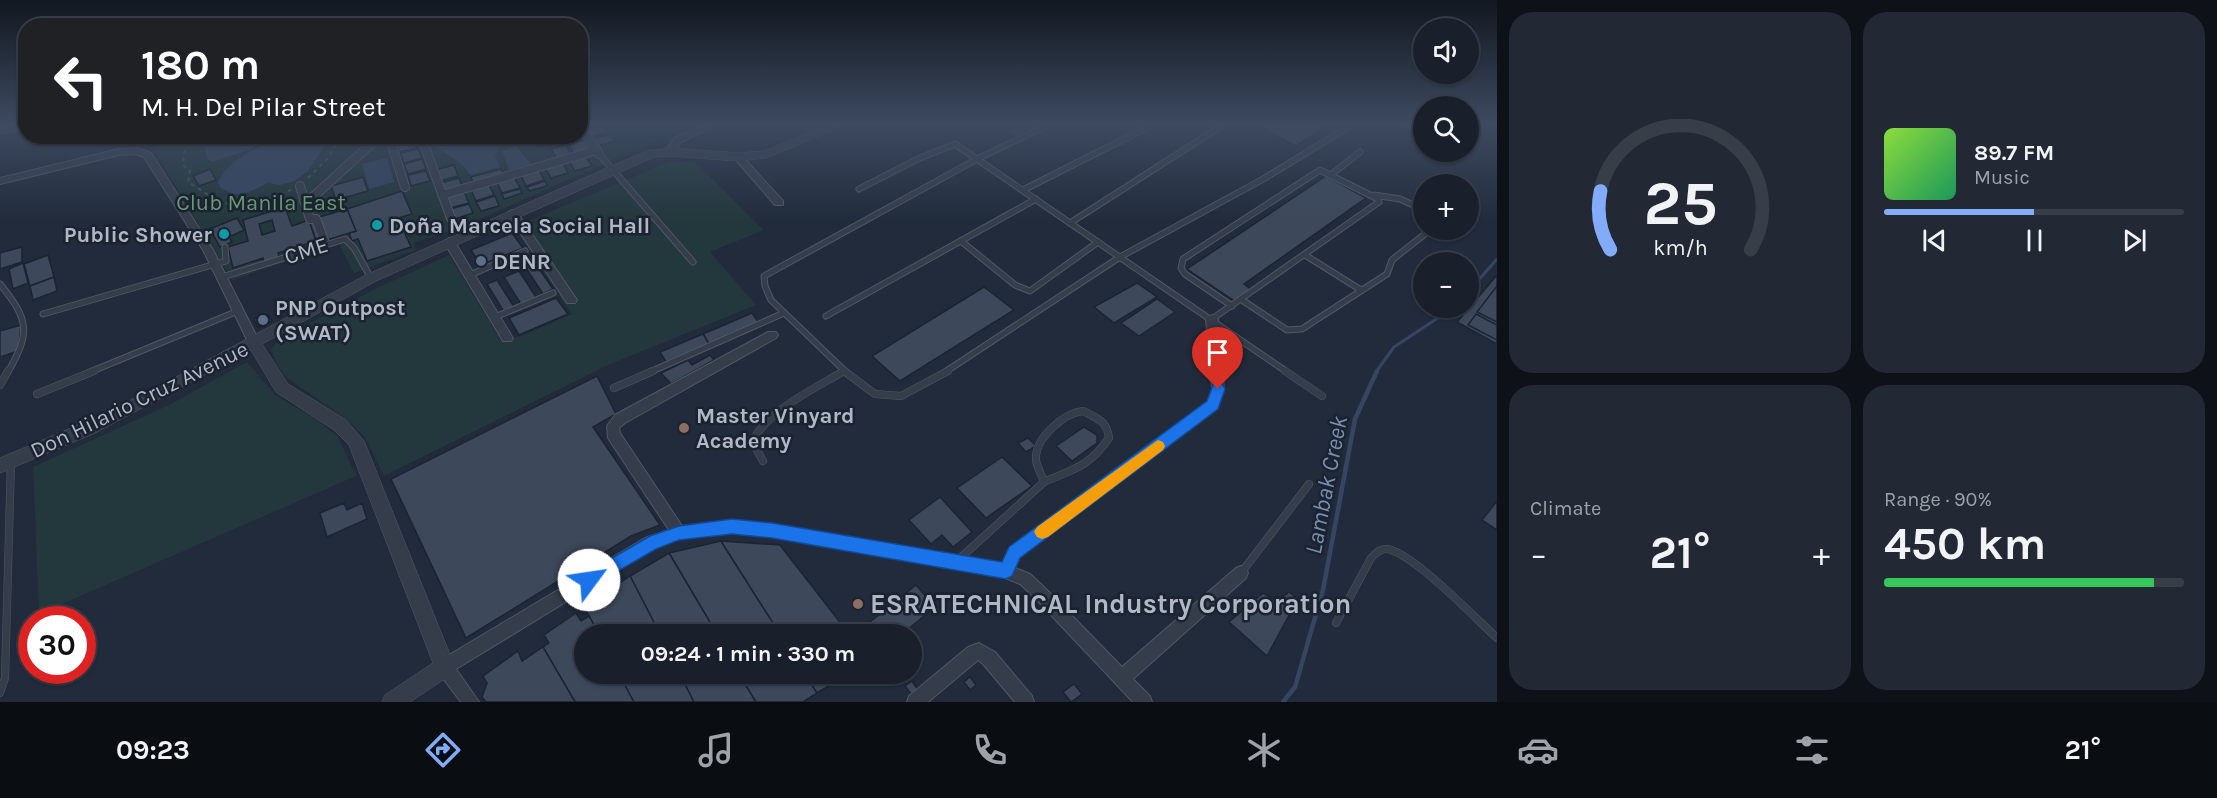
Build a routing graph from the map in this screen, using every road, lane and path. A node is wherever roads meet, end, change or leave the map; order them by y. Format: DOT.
graph roads {
  1 [pos="104,156"];
  2 [pos="148,156"];
  3 [pos="183,156"];
  4 [pos="329,156"];
  5 [pos="358,156"];
  6 [pos="395,156"];
  7 [pos="428,156"];
  8 [pos="584,156"];
  9 [pos="601,156"];
  10 [pos="648,156"];
  11 [pos="721,156"];
  12 [pos="750,156"];
  13 [pos="925,156"];
  14 [pos="975,156"];
  15 [pos="984,156"];
  16 [pos="1090,156"];
  17 [pos="1175,156"];
  18 [pos="1301,156"];
  19 [pos="1355,156"];
  20 [pos="738,157"];
  21 [pos="979,158"];
  22 [pos="613,170"];
  23 [pos="1332,174"];
  24 [pos="0,181"];
  25 [pos="300,186"];
  26 [pos="405,188"];
  27 [pos="859,189"];
  28 [pos="1023,189"];
  29 [pos="442,195"];
  30 [pos="1371,195"];
  31 [pos="1036,199"];
  32 [pos="304,201"];
  33 [pos="779,203"];
  34 [pos="1413,205"];
  35 [pos="512,213"];
  36 [pos="451,218"];
  37 [pos="1070,223"];
  38 [pos="1417,240"];
  39 [pos="961,241"];
  40 [pos="449,242"];
  41 [pos="1098,242"];
  42 [pos="325,243"];
  43 [pos="225,247"];
  44 [pos="525,252"];
  45 [pos="1305,255"];
  46 [pos="1120,257"];
  47 [pos="693,262"];
  48 [pos="215,264"];
  49 [pos="470,275"];
  50 [pos="222,277"];
  51 [pos="370,278"];
  52 [pos="0,284"];
  53 [pos="1361,290"];
  54 [pos="553,293"];
  55 [pos="571,300"];
  56 [pos="1242,300"];
  57 [pos="1232,306"];
  58 [pos="238,311"];
  59 [pos="784,313"];
  60 [pos="43,314"];
  61 [pos="826,316"];
  62 [pos="495,317"];
  63 [pos="1212,319"];
  64 [pos="772,335"];
  65 [pos="507,338"];
  66 [pos="254,342"];
  67 [pos="844,372"];
  68 [pos="0,385"];
  69 [pos="614,388"];
  70 [pos="37,394"];
  71 [pos="1322,396"];
  72 [pos="763,461"];
  73 [pos="6,464"];
  74 [pos="1044,482"];
  75 [pos="1309,484"];
  76 [pos="679,533"];
  77 [pos="955,564"];
  78 [pos="1006,571"];
  79 [pos="1240,573"];
  80 [pos="1336,623"];
  81 [pos="1497,638"];
  82 [pos="445,667"];
  83 [pos="1122,678"];
  84 [pos="0,693"];
  85 [pos="392,702"];
  86 [pos="471,702"];
  87 [pos="915,702"];
  88 [pos="1026,702"];
  89 [pos="1144,702"];
  1 -- 24 [label="street"];
  2 -- 48 [label="street"];
  3 -- 25 [label="path"];
  4 -- 25 [label="path"];
  5 -- 32 [label="street"];
  6 -- 26 [label="street"];
  7 -- 29 [label="street"];
  8 -- 29 [label="street"];
  9 -- 22 [label="lane"];
  10 -- 22 [label="street, Don Hilario Cruz Avenue"];
  11 -- 20 [label="street, Don Hilario Cruz Avenue"];
  12 -- 20 [label="street, Don Hilario Cruz Avenue"];
  13 -- 27 [label="lane"];
  14 -- 21 [label="lane"];
  15 -- 21 [label="lane"];
  16 -- 28 [label="lane"];
  17 -- 37 [label="lane"];
  18 -- 46 [label="lane"];
  19 -- 23 [label="lane"];
  20 -- 33 [label="street"];
  21 -- 28 [label="lane"];
  21 -- 59 [label="lane"];
  22 -- 35 [label="street, Don Hilario Cruz Avenue"];
  22 -- 47 [label="lane"];
  23 -- 30 [label="lane"];
  23 -- 57 [label="lane"];
  25 -- 32 [label="street"];
  28 -- 31 [label="lane"];
  29 -- 36 [label="street"];
  30 -- 34 [label="lane"];
  30 -- 45 [label="lane"];
  31 -- 37 [label="lane"];
  31 -- 39 [label="lane"];
  32 -- 42 [label="street"];
  35 -- 40 [label="street, Don Hilario Cruz Avenue"];
  35 -- 55 [label="street"];
  37 -- 41 [label="lane"];
  38 -- 53 [label="lane"];
  39 -- 41 [label="lane"];
  39 -- 61 [label="lane"];
  40 -- 49 [label="street"];
  40 -- 51 [label="street, Don Hilario Cruz Avenue"];
  41 -- 46 [label="lane"];
  42 -- 50 [label="lane, CME"];
  42 -- 51 [label="lane, CME"];
  43 -- 48 [label="lane"];
  44 -- 49 [label="lane"];
  45 -- 53 [label="lane"];
  45 -- 56 [label="lane"];
  46 -- 63 [label="lane"];
  46 -- 67 [label="lane"];
  48 -- 50 [label="street"];
  48 -- 60 [label="lane"];
  49 -- 62 [label="street"];
  50 -- 58 [label="street"];
  51 -- 66 [label="street, Don Hilario Cruz Avenue"];
  52 -- 68 [label="lane"];
  53 -- 56 [label="lane"];
  54 -- 62 [label="lane"];
  56 -- 57 [label="lane"];
  57 -- 63 [label="lane"];
  58 -- 66 [label="street"];
  58 -- 70 [label="lane"];
  59 -- 67 [label="lane"];
  59 -- 69 [label="lane"];
  62 -- 65 [label="street"];
  63 -- 71 [label="lane"];
  63 -- 78 [label="street"];
  64 -- 76 [label="street"];
  66 -- 73 [label="street, Don Hilario Cruz Avenue"];
  66 -- 82 [label="street"];
  67 -- 72 [label="lane"];
  73 -- 84 [label="lane"];
  74 -- 74 [label="lane"];
  74 -- 77 [label="lane"];
  75 -- 79 [label="lane"];
  76 -- 77 [label="street"];
  76 -- 82 [label="street"];
  77 -- 78 [label="street"];
  78 -- 83 [label="street"];
  79 -- 83 [label="street"];
  80 -- 81 [label="lane"];
  82 -- 85 [label="street"];
  82 -- 86 [label="street"];
  83 -- 89 [label="street"];
  87 -- 88 [label="street"];
}
